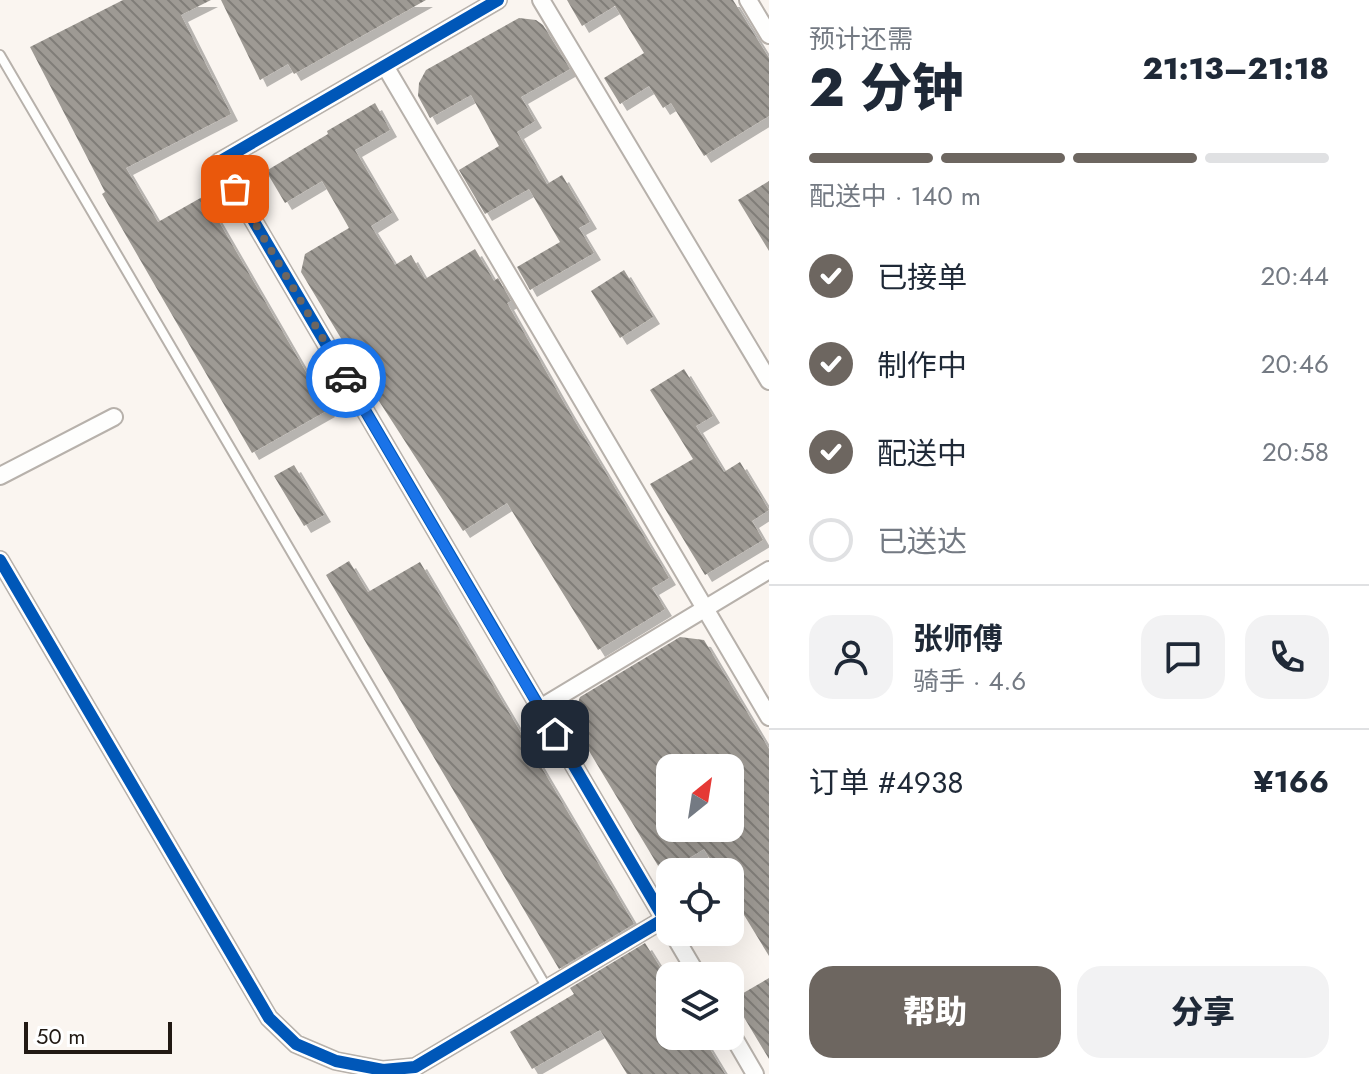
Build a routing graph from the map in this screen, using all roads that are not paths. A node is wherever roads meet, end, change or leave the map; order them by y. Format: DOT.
graph roads {
  1 [pos="498,0"];
  2 [pos="541,0"];
  3 [pos="748,0"];
  4 [pos="769,35"];
  5 [pos="0,55"];
  6 [pos="385,66"];
  7 [pos="769,381"];
  8 [pos="114,417"];
  9 [pos="0,476"];
  10 [pos="0,560"];
  11 [pos="769,570"];
  12 [pos="705,608"];
  13 [pos="540,708"];
  14 [pos="769,717"];
  15 [pos="656,905"];
  16 [pos="656,934"];
  17 [pos="547,988"];
  18 [pos="741,1050"];
  19 [pos="755,1074"];
  1 -- 6 [label="street"];
  2 -- 7 [label="street"];
  3 -- 4 [label="street"];
  5 -- 17 [label="lane"];
  6 -- 12 [label="street"];
  6 -- 13 [label="street"];
  8 -- 9 [label="street"];
  10 -- 17 [label="street"];
  11 -- 12 [label="street"];
  12 -- 13 [label="street"];
  12 -- 14 [label="street"];
  13 -- 15 [label="street"];
  16 -- 17 [label="street"];
  18 -- 19 [label="street"];
}
